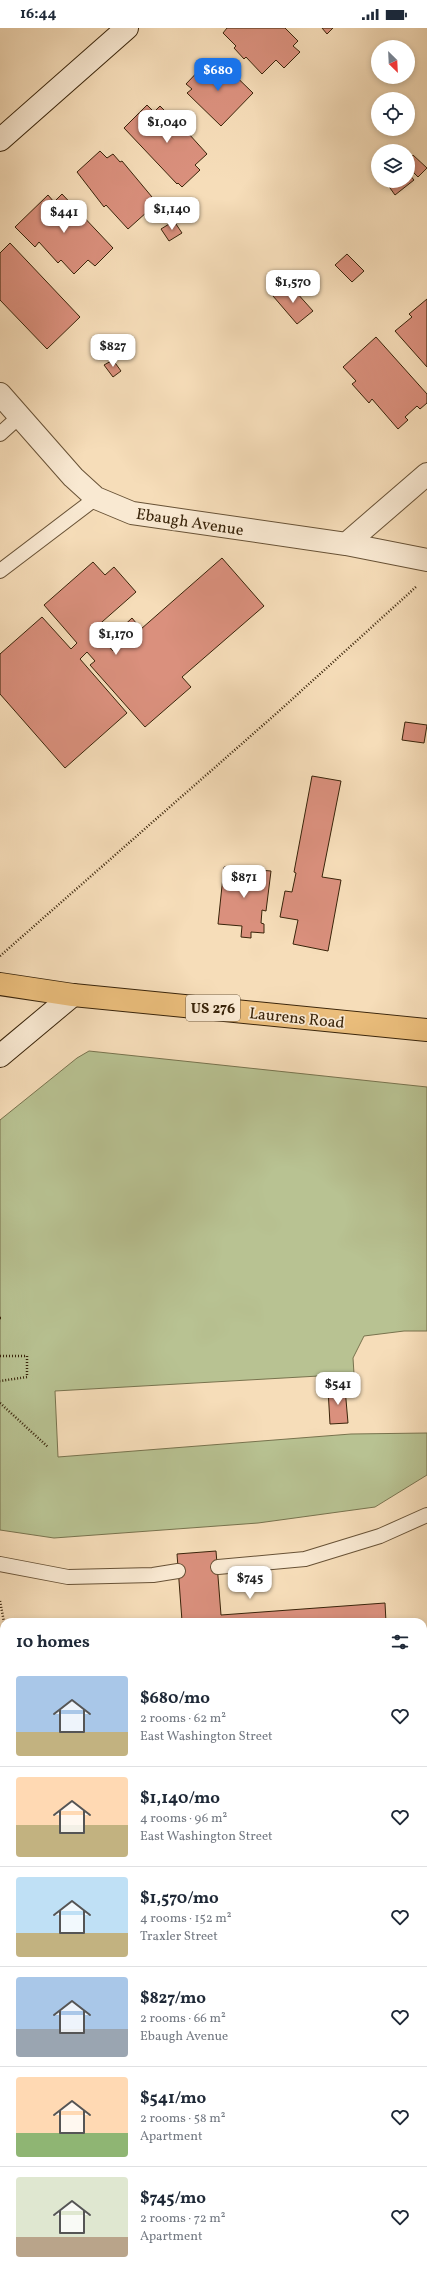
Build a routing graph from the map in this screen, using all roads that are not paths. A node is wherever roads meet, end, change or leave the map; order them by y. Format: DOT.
graph roads {
  1 [pos="127,28"];
  2 [pos="0,140"];
  3 [pos="0,394"];
  4 [pos="20,416"];
  5 [pos="0,434"];
  6 [pos="427,474"];
  7 [pos="96,498"];
  8 [pos="346,544"];
  9 [pos="427,560"];
  10 [pos="0,571"];
  11 [pos="0,984"];
  12 [pos="73,994"];
  13 [pos="427,1030"];
  14 [pos="0,1056"];
  15 [pos="427,1515"];
  16 [pos="0,1564"];
  17 [pos="218,1567"];
  18 [pos="178,1571"];
  1 -- 2 [label="street"];
  3 -- 4 [label="street, Ebaugh Avenue"];
  4 -- 5 [label="lane"];
  4 -- 7 [label="street, Ebaugh Avenue"];
  6 -- 8 [label="street"];
  7 -- 8 [label="street, Ebaugh Avenue"];
  7 -- 10 [label="lane"];
  8 -- 9 [label="street, Ebaugh Avenue"];
  11 -- 12 [label="main road, Laurens Road / US 276"];
  12 -- 13 [label="main road, Laurens Road / US 276"];
  12 -- 14 [label="street"];
  15 -- 17 [label="lane"];
  16 -- 18 [label="lane"];
}
